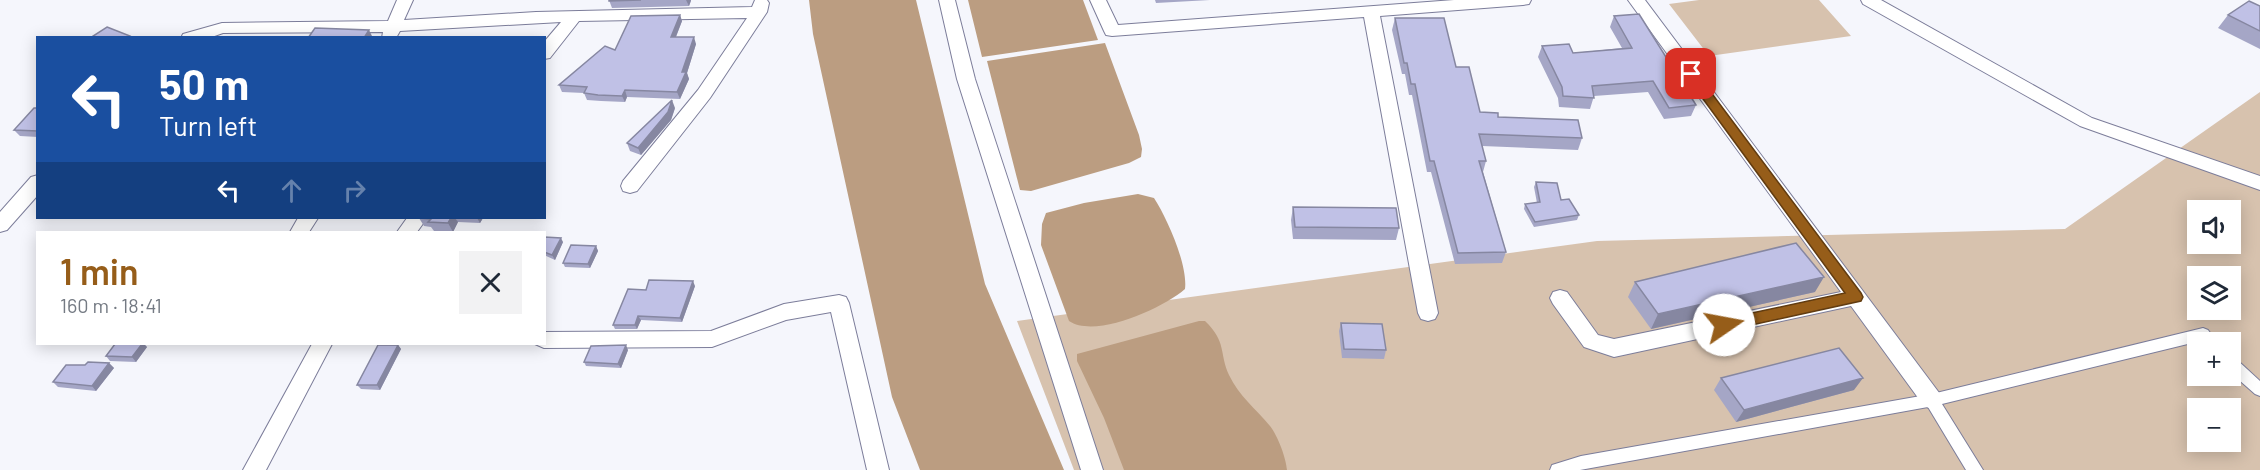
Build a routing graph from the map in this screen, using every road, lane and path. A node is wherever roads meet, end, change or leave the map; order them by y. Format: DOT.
graph roads {
  1 [pos="405,0"];
  2 [pos="947,0"];
  3 [pos="1098,0"];
  4 [pos="1523,0"];
  5 [pos="1636,0"];
  6 [pos="1869,0"];
  7 [pos="760,6"];
  8 [pos="1371,11"];
  9 [pos="574,16"];
  10 [pos="391,32"];
  11 [pos="196,36"];
  12 [pos="546,51"];
  13 [pos="2260,183"];
  14 [pos="36,184"];
  15 [pos="630,186"];
  16 [pos="416,219"];
  17 [pos="0,225"];
  18 [pos="407,231"];
  19 [pos="1856,297"];
  20 [pos="1560,298"];
  21 [pos="1428,312"];
  22 [pos="2187,338"];
  23 [pos="546,340"];
  24 [pos="321,345"];
  25 [pos="2241,372"];
  26 [pos="2260,390"];
  27 [pos="1932,400"];
  28 [pos="254,470"];
  29 [pos="878,470"];
  30 [pos="1092,470"];
  31 [pos="1558,470"];
  32 [pos="1975,470"];
  1 -- 10 [label="street"];
  2 -- 30 [label="street"];
  3 -- 8 [label="street"];
  4 -- 8 [label="street"];
  5 -- 19 [label="street"];
  6 -- 13 [label="street"];
  7 -- 9 [label="street"];
  7 -- 15 [label="street"];
  8 -- 21 [label="street"];
  9 -- 10 [label="street"];
  9 -- 12 [label="street"];
  10 -- 11 [label="street"];
  14 -- 17 [label="street"];
  16 -- 18 [label="street"];
  19 -- 20 [label="street"];
  19 -- 27 [label="street"];
  22 -- 27 [label="street"];
  23 -- 29 [label="street"];
  24 -- 28 [label="street"];
  25 -- 26 [label="street"];
  27 -- 31 [label="street"];
  27 -- 32 [label="street"];
}
